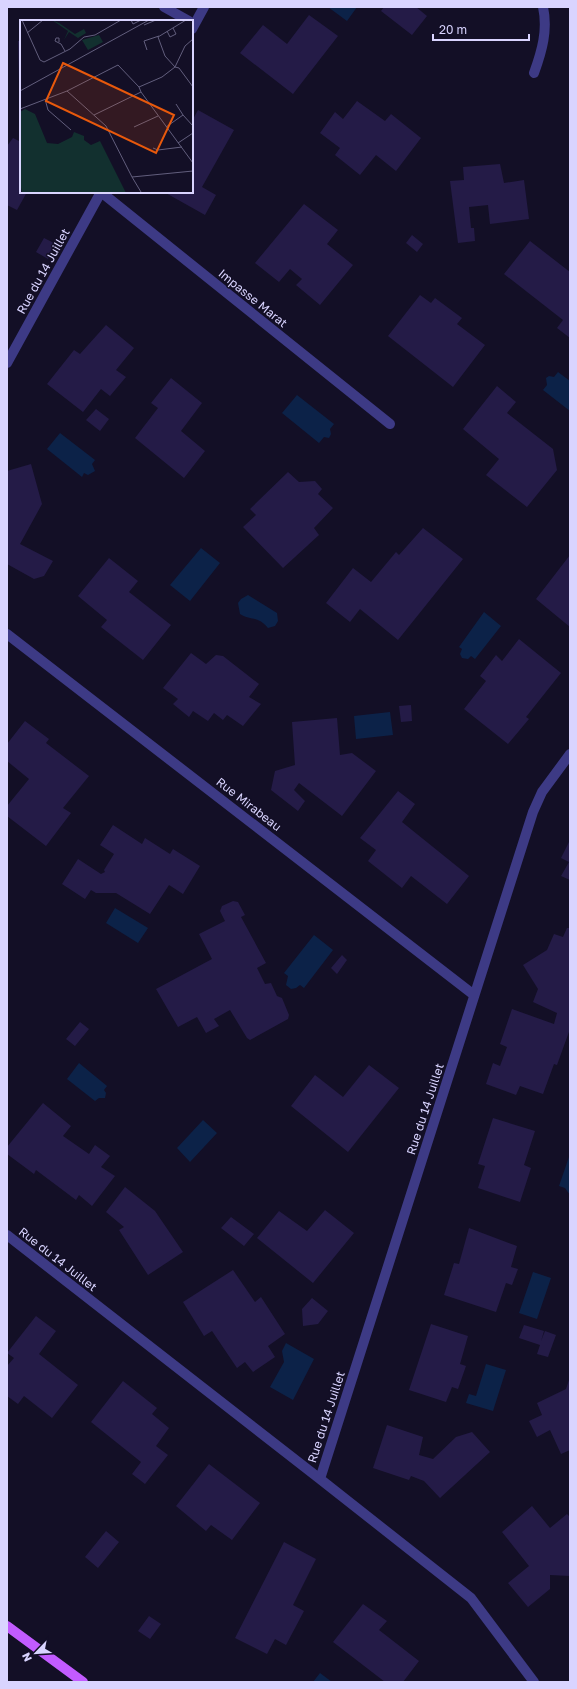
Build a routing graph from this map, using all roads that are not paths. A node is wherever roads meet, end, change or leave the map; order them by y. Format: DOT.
graph roads {
  1 [pos="164,7"];
  2 [pos="204,7"];
  3 [pos="543,7"];
  4 [pos="185,20"];
  5 [pos="193,23"];
  6 [pos="534,73"];
  7 [pos="100,193"];
  8 [pos="102,193"];
  9 [pos="7,363"];
  10 [pos="390,424"];
  11 [pos="7,634"];
  12 [pos="570,754"];
  13 [pos="474,995"];
  14 [pos="7,1235"];
  15 [pos="320,1479"];
  16 [pos="7,1626"];
  17 [pos="83,1682"];
  18 [pos="534,1682"];
  1 -- 4 [label="street"];
  2 -- 5 [label="street"];
  3 -- 6 [label="street"];
  7 -- 9 [label="street, Rue du 14 Juillet"];
  8 -- 10 [label="street, Impasse Marat"];
  11 -- 13 [label="street, Rue Mirabeau"];
  12 -- 13 [label="street, Rue du 14 Juillet"];
  13 -- 15 [label="street, Rue du 14 Juillet"];
  14 -- 15 [label="street, Rue du 14 Juillet"];
  15 -- 18 [label="street, Rue du 14 Juillet"];
  16 -- 17 [label="main road"];
}
